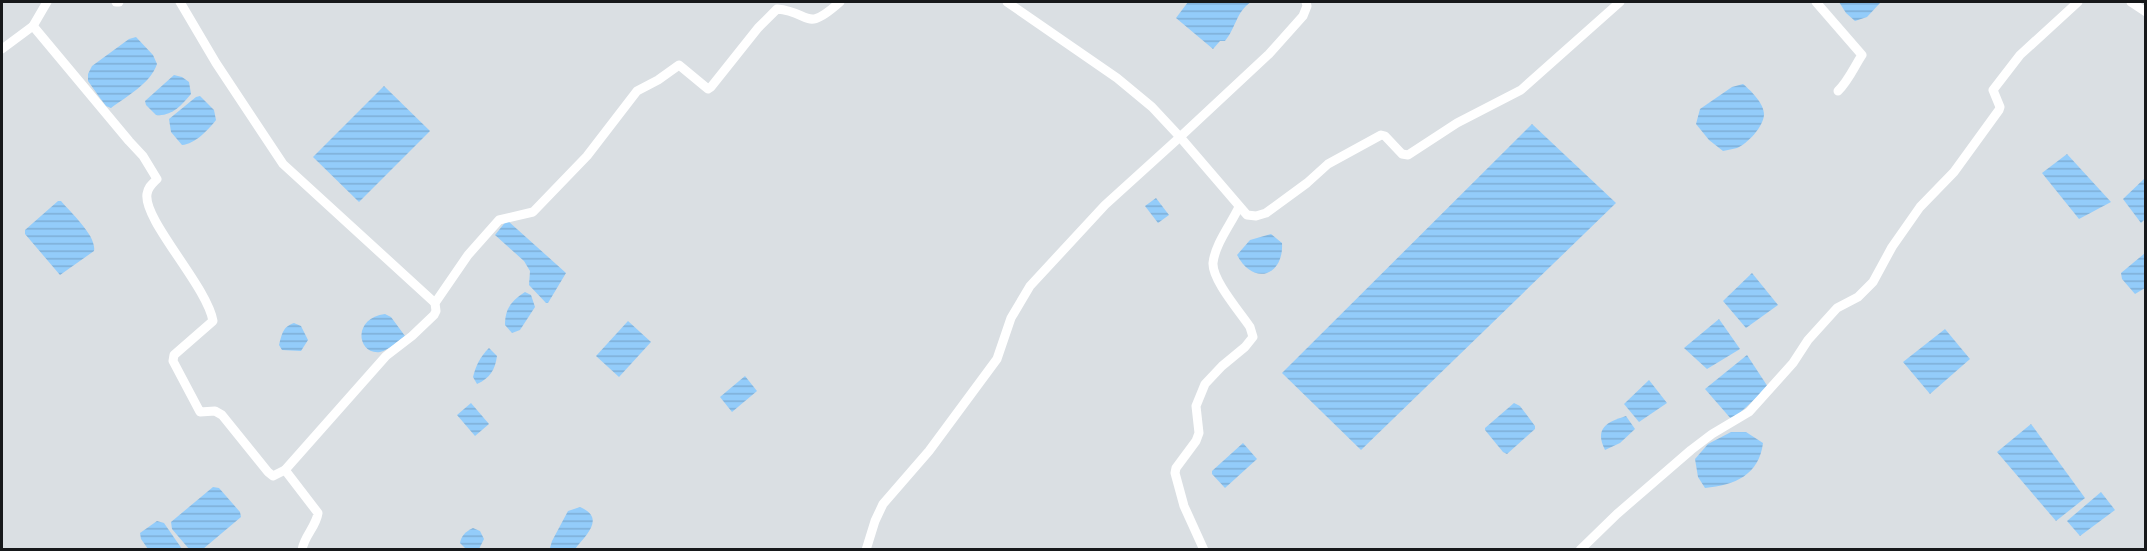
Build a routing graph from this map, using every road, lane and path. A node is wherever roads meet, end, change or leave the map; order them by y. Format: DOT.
graph roads {
  1 [pos="47,2"];
  2 [pos="180,2"];
  3 [pos="840,2"];
  4 [pos="1007,2"];
  5 [pos="1306,2"];
  6 [pos="1620,2"];
  7 [pos="1816,2"];
  8 [pos="2078,2"];
  9 [pos="2131,2"];
  10 [pos="2145,12"];
  11 [pos="33,26"];
  12 [pos="2,49"];
  13 [pos="1838,91"];
  14 [pos="1180,137"];
  15 [pos="1239,207"];
  16 [pos="435,303"];
  17 [pos="285,470"];
  18 [pos="302,549"];
  19 [pos="866,549"];
  20 [pos="1204,549"];
  21 [pos="1580,549"];
  1 -- 11 [label="street"];
  2 -- 16 [label="street"];
  3 -- 16 [label="street"];
  4 -- 14 [label="street"];
  5 -- 14 [label="street"];
  6 -- 15 [label="street"];
  7 -- 13 [label="street"];
  8 -- 21 [label="street"];
  9 -- 10 [label="street"];
  11 -- 12 [label="street"];
  11 -- 17 [label="street"];
  14 -- 15 [label="street"];
  14 -- 19 [label="street"];
  15 -- 20 [label="street"];
  16 -- 17 [label="street"];
  17 -- 18 [label="street"];
}
